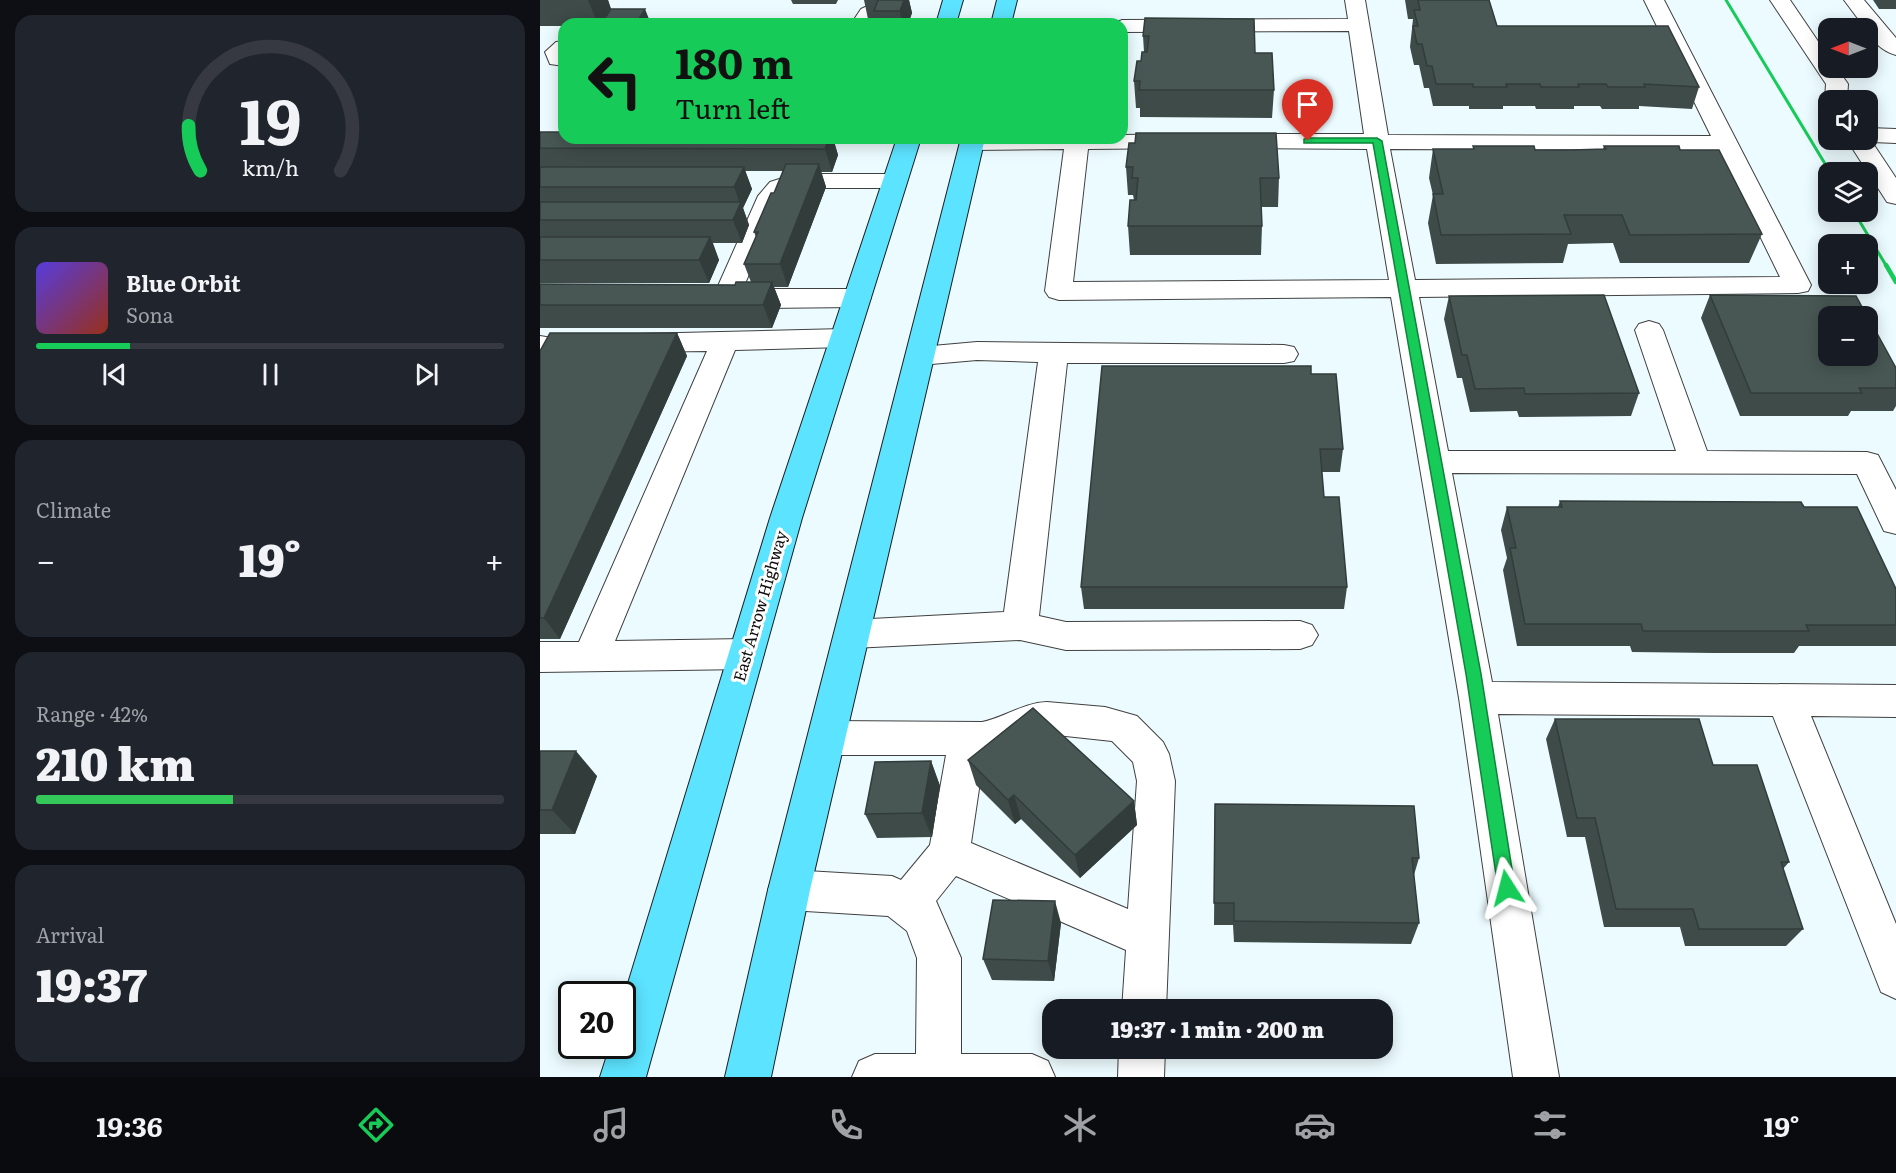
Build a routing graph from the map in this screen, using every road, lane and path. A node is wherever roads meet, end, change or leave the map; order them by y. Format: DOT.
graph roads {
  1 [pos="897,0"];
  2 [pos="953,0"];
  3 [pos="1007,0"];
  4 [pos="1355,0"];
  5 [pos="1654,0"];
  6 [pos="1780,0"];
  7 [pos="1854,0"];
  8 [pos="865,18"];
  9 [pos="948,18"];
  10 [pos="1002,18"];
  11 [pos="1359,25"];
  12 [pos="1128,26"];
  13 [pos="1896,49"];
  14 [pos="1837,90"];
  15 [pos="1878,135"];
  16 [pos="1896,136"];
  17 [pos="1128,140"];
  18 [pos="1377,141"];
  19 [pos="1726,143"];
  20 [pos="907,144"];
  21 [pos="971,144"];
  22 [pos="1076,144"];
  23 [pos="1865,150"];
  24 [pos="749,181"];
  25 [pos="795,181"];
  26 [pos="895,181"];
  27 [pos="1896,197"];
  28 [pos="1405,289"];
  29 [pos="857,298"];
  30 [pos="1649,330"];
  31 [pos="844,338"];
  32 [pos="725,340"];
  33 [pos="611,343"];
  34 [pos="1054,353"];
  35 [pos="1284,354"];
  36 [pos="920,355"];
  37 [pos="1436,462"];
  38 [pos="1696,463"];
  39 [pos="1896,522"];
  40 [pos="1020,626"];
  41 [pos="852,634"];
  42 [pos="1300,635"];
  43 [pos="746,654"];
  44 [pos="591,656"];
  45 [pos="540,657"];
  46 [pos="1477,698"];
  47 [pos="1786,701"];
  48 [pos="1896,701"];
  49 [pos="827,738"];
  50 [pos="968,739"];
  51 [pos="949,853"];
  52 [pos="789,890"];
  53 [pos="908,904"];
  54 [pos="1148,938"];
  55 [pos="1896,977"];
  56 [pos="1145,999"];
  57 [pos="1142,1059"];
  58 [pos="938,1076"];
  59 [pos="623,1077"];
  60 [pos="747,1077"];
  61 [pos="875,1077"];
  62 [pos="1032,1077"];
  63 [pos="1141,1077"];
  64 [pos="1536,1077"];
  1 -- 8 [label="street"];
  2 -- 9 [label="main road"];
  3 -- 10 [label="main road"];
  4 -- 11 [label="street"];
  5 -- 19 [label="street"];
  6 -- 14 [label="street"];
  7 -- 13 [label="street"];
  11 -- 12 [label="street"];
  11 -- 18 [label="street"];
  15 -- 16 [label="street"];
  17 -- 18 [label="street"];
  18 -- 19 [label="street"];
  18 -- 28 [label="street"];
  19 -- 28 [label="street"];
  20 -- 26 [label="main road, East Arrow Highway"];
  21 -- 36 [label="main road"];
  22 -- 28 [label="street"];
  23 -- 27 [label="street"];
  24 -- 25 [label="street"];
  25 -- 26 [label="street"];
  25 -- 29 [label="street"];
  26 -- 29 [label="main road, East Arrow Highway"];
  28 -- 37 [label="street"];
  29 -- 31 [label="main road, East Arrow Highway"];
  30 -- 38 [label="street"];
  31 -- 32 [label="street"];
  31 -- 43 [label="main road, East Arrow Highway"];
  32 -- 33 [label="street"];
  32 -- 44 [label="street"];
  34 -- 35 [label="street"];
  34 -- 36 [label="street"];
  34 -- 40 [label="street"];
  36 -- 41 [label="main road"];
  37 -- 38 [label="street"];
  37 -- 46 [label="street"];
  38 -- 39 [label="street"];
  40 -- 41 [label="street"];
  40 -- 42 [label="street"];
  41 -- 49 [label="main road"];
  43 -- 44 [label="street"];
  43 -- 59 [label="main road, East Arrow Highway"];
  44 -- 45 [label="street"];
  46 -- 47 [label="street"];
  46 -- 64 [label="street"];
  47 -- 48 [label="street"];
  47 -- 55 [label="street"];
  49 -- 50 [label="street"];
  49 -- 52 [label="main road"];
  50 -- 51 [label="street"];
  50 -- 54 [label="street"];
  51 -- 53 [label="street"];
  51 -- 54 [label="street"];
  52 -- 53 [label="street"];
  52 -- 60 [label="main road"];
  53 -- 58 [label="street"];
  54 -- 56 [label="street"];
  57 -- 63 [label="street"];
  58 -- 61 [label="street"];
  58 -- 62 [label="street"];
}
